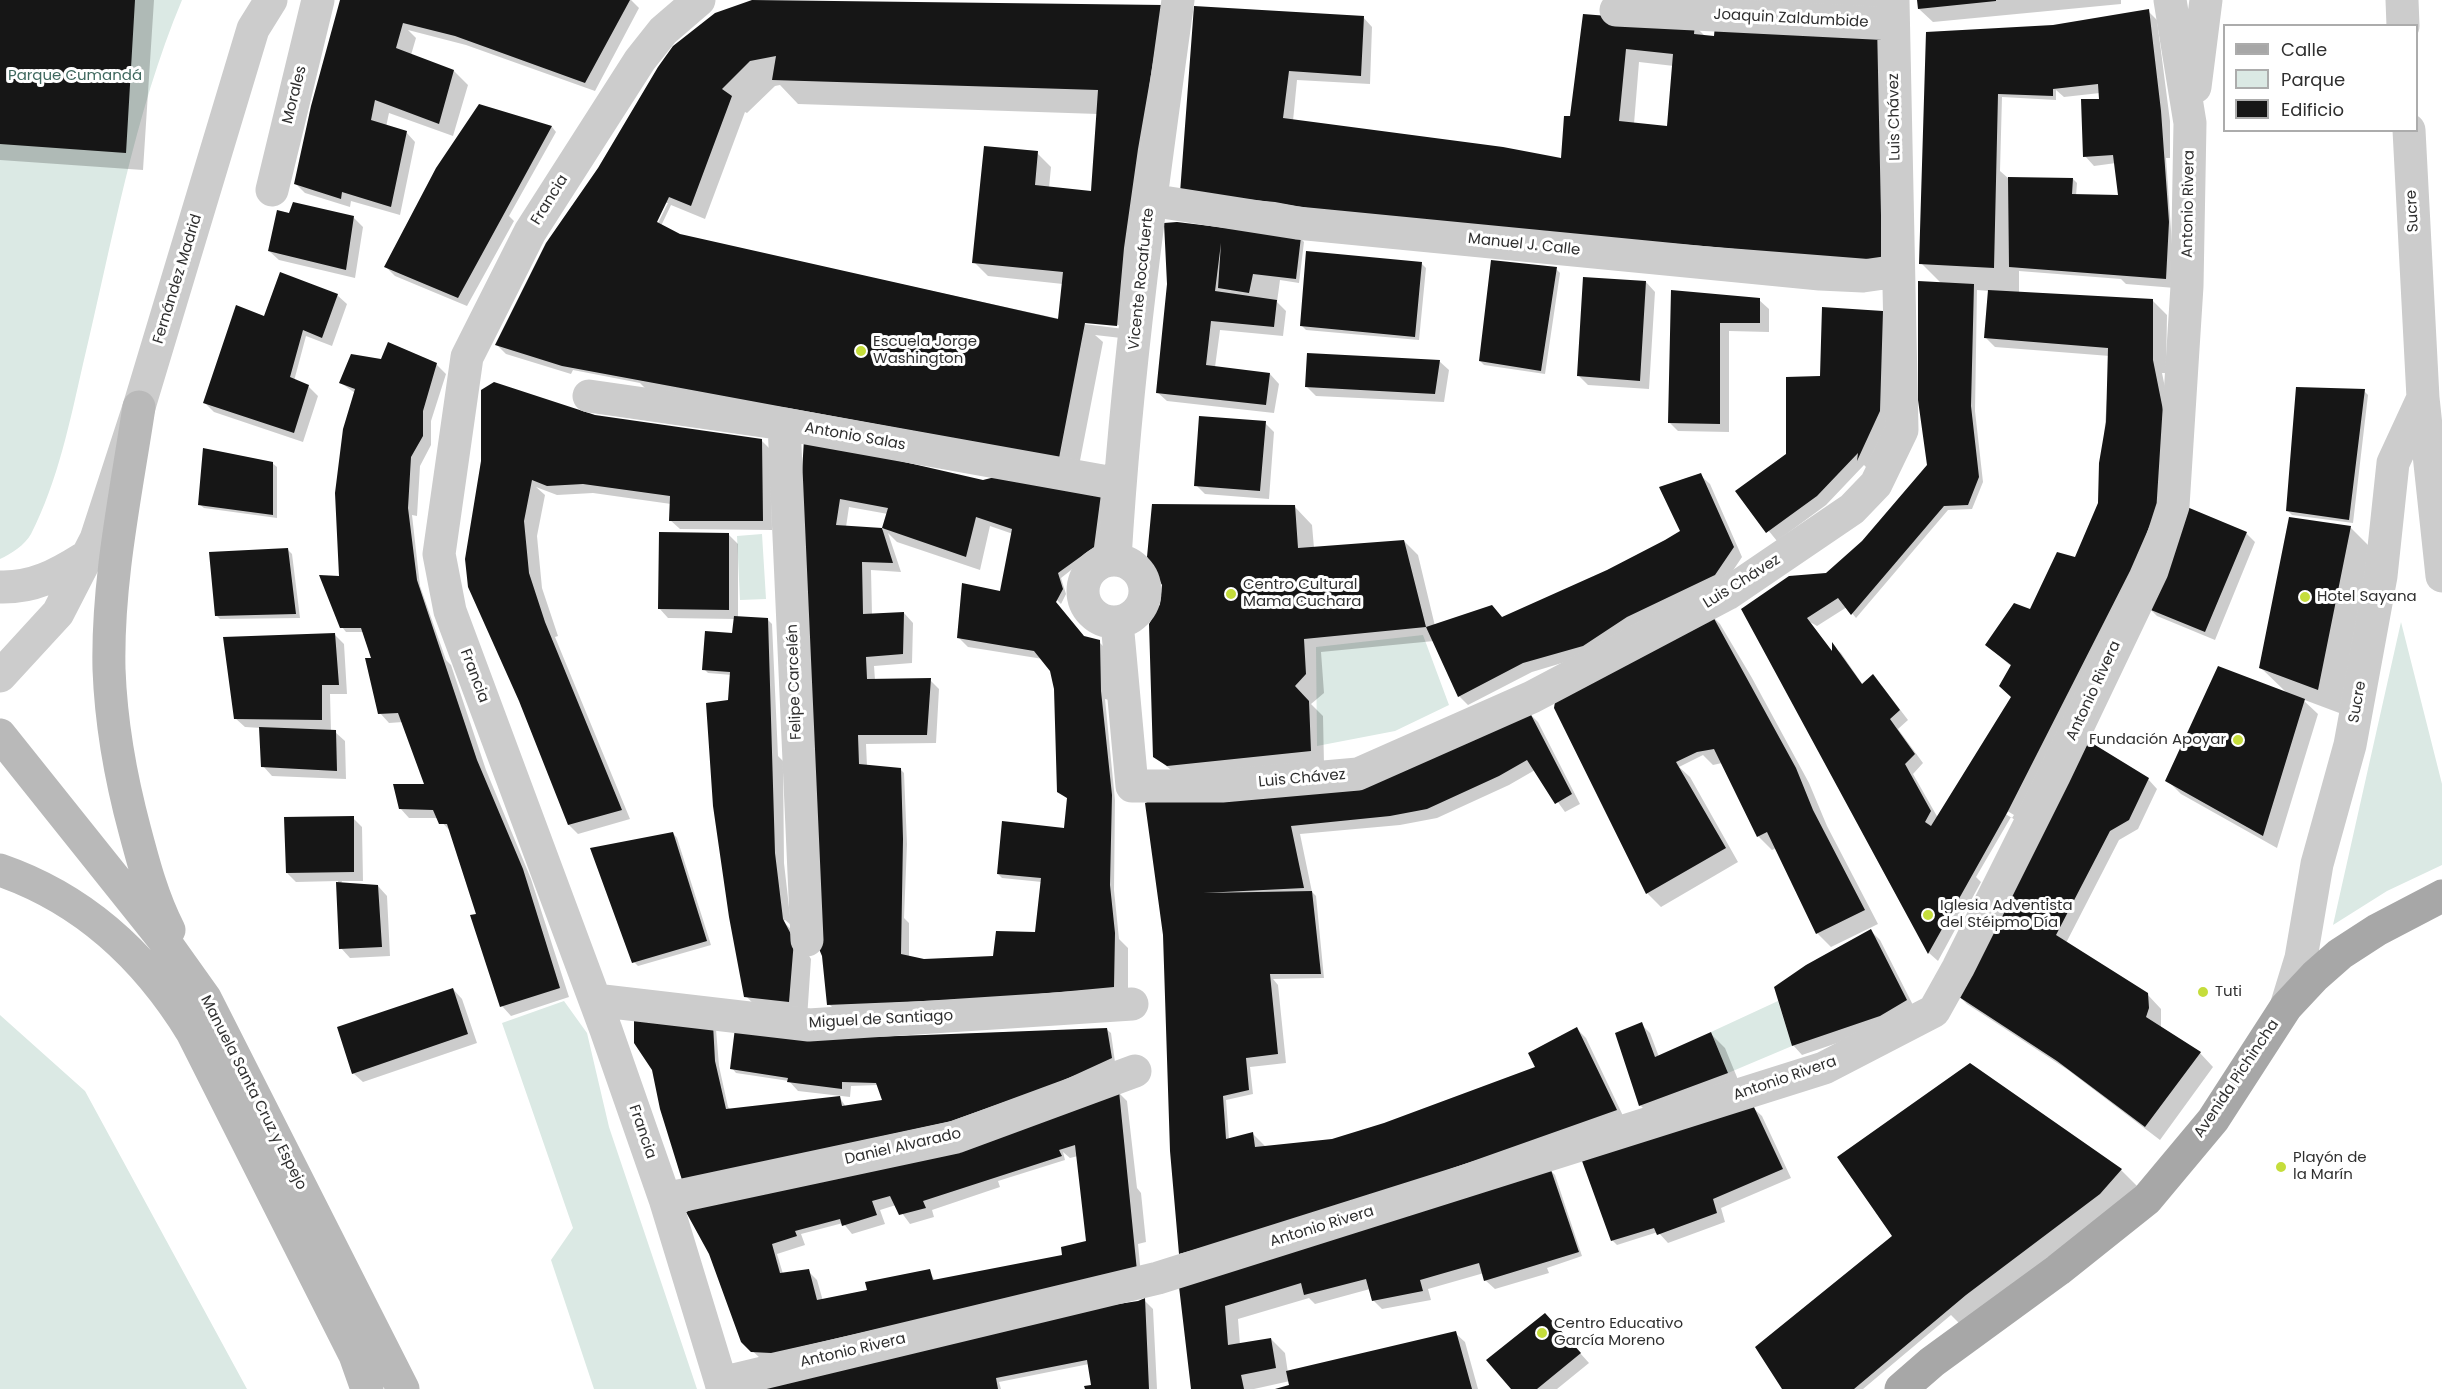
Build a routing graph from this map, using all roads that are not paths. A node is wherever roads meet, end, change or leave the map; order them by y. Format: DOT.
graph roads {
  1 [pos="271,0"];
  2 [pos="318,0"];
  3 [pos="699,0"];
  4 [pos="1178,0"];
  5 [pos="2170,0"];
  6 [pos="2206,0"];
  7 [pos="2402,0"];
  8 [pos="1616,10"];
  9 [pos="1893,12"];
  10 [pos="2403,24"];
  11 [pos="2190,123"];
  12 [pos="2409,132"];
  13 [pos="272,190"];
  14 [pos="1150,200"];
  15 [pos="1898,271"];
  16 [pos="589,396"];
  17 [pos="2423,398"];
  18 [pos="139,407"];
  19 [pos="784,424"];
  20 [pos="1119,484"];
  21 [pos="84,558"];
  22 [pos="1115,559"];
  23 [pos="2442,576"];
  24 [pos="0,587"];
  25 [pos="1117,622"];
  26 [pos="0,676"];
  27 [pos="0,735"];
  28 [pos="0,870"];
  29 [pos="2442,896"];
  30 [pos="807,940"];
  31 [pos="205,998"];
  32 [pos="595,1000"];
  33 [pos="1132,1004"];
  34 [pos="2286,1007"];
  35 [pos="1135,1071"];
  36 [pos="665,1199"];
  37 [pos="722,1386"];
  38 [pos="367,1389"];
  39 [pos="403,1389"];
  40 [pos="1901,1389"];
  1 -- 18 [label="street, Fernández Madrid"];
  2 -- 13 [label="street, Morales"];
  3 -- 32 [label="street, Francia"];
  4 -- 14 [label="street, Vicente Rocafuerte"];
  5 -- 11 [label="street, Antonio Rivera"];
  6 -- 11 [label="street, Antonio Rivera"];
  7 -- 10 [label="street"];
  8 -- 9 [label="street, Joaquin Zaldumbide"];
  9 -- 15 [label="street, Luis Chávez"];
  11 -- 37 [label="street, Antonio Rivera"];
  12 -- 17 [label="street, Sucre"];
  14 -- 15 [label="street, Manuel J. Calle"];
  14 -- 20 [label="street, Vicente Rocafuerte"];
  15 -- 25 [label="street, Luis Chávez"];
  16 -- 19 [label="street, Antonio Salas"];
  17 -- 23 [label="street, Sucre"];
  17 -- 34 [label="street, Sucre"];
  18 -- 21 [label="street, Fernández Madrid"];
  18 -- 31 [label="main road"];
  19 -- 20 [label="street, Antonio Salas"];
  19 -- 30 [label="street, Felipe Carcelén"];
  20 -- 22 [label="street, Vicente Rocafuerte"];
  21 -- 24 [label="street, Fernández Madrid"];
  21 -- 26 [label="street, Fernández Madrid"];
  22 -- 25 [label="street"];
  22 -- 25 [label="street"];
  27 -- 31 [label="main road, Manuela Santa Cruz y Espejo"];
  28 -- 38 [label="main road, Manuela Santa Cruz y Espejo"];
  29 -- 34 [label="main road, Avenida Pichincha"];
  31 -- 39 [label="main road, Manuela Santa Cruz y Espejo"];
  32 -- 33 [label="street, Miguel de Santiago"];
  32 -- 36 [label="street, Francia"];
  34 -- 40 [label="main road, Avenida Pichincha"];
  35 -- 36 [label="street, Daniel Alvarado"];
  36 -- 37 [label="street, Francia"];
}
